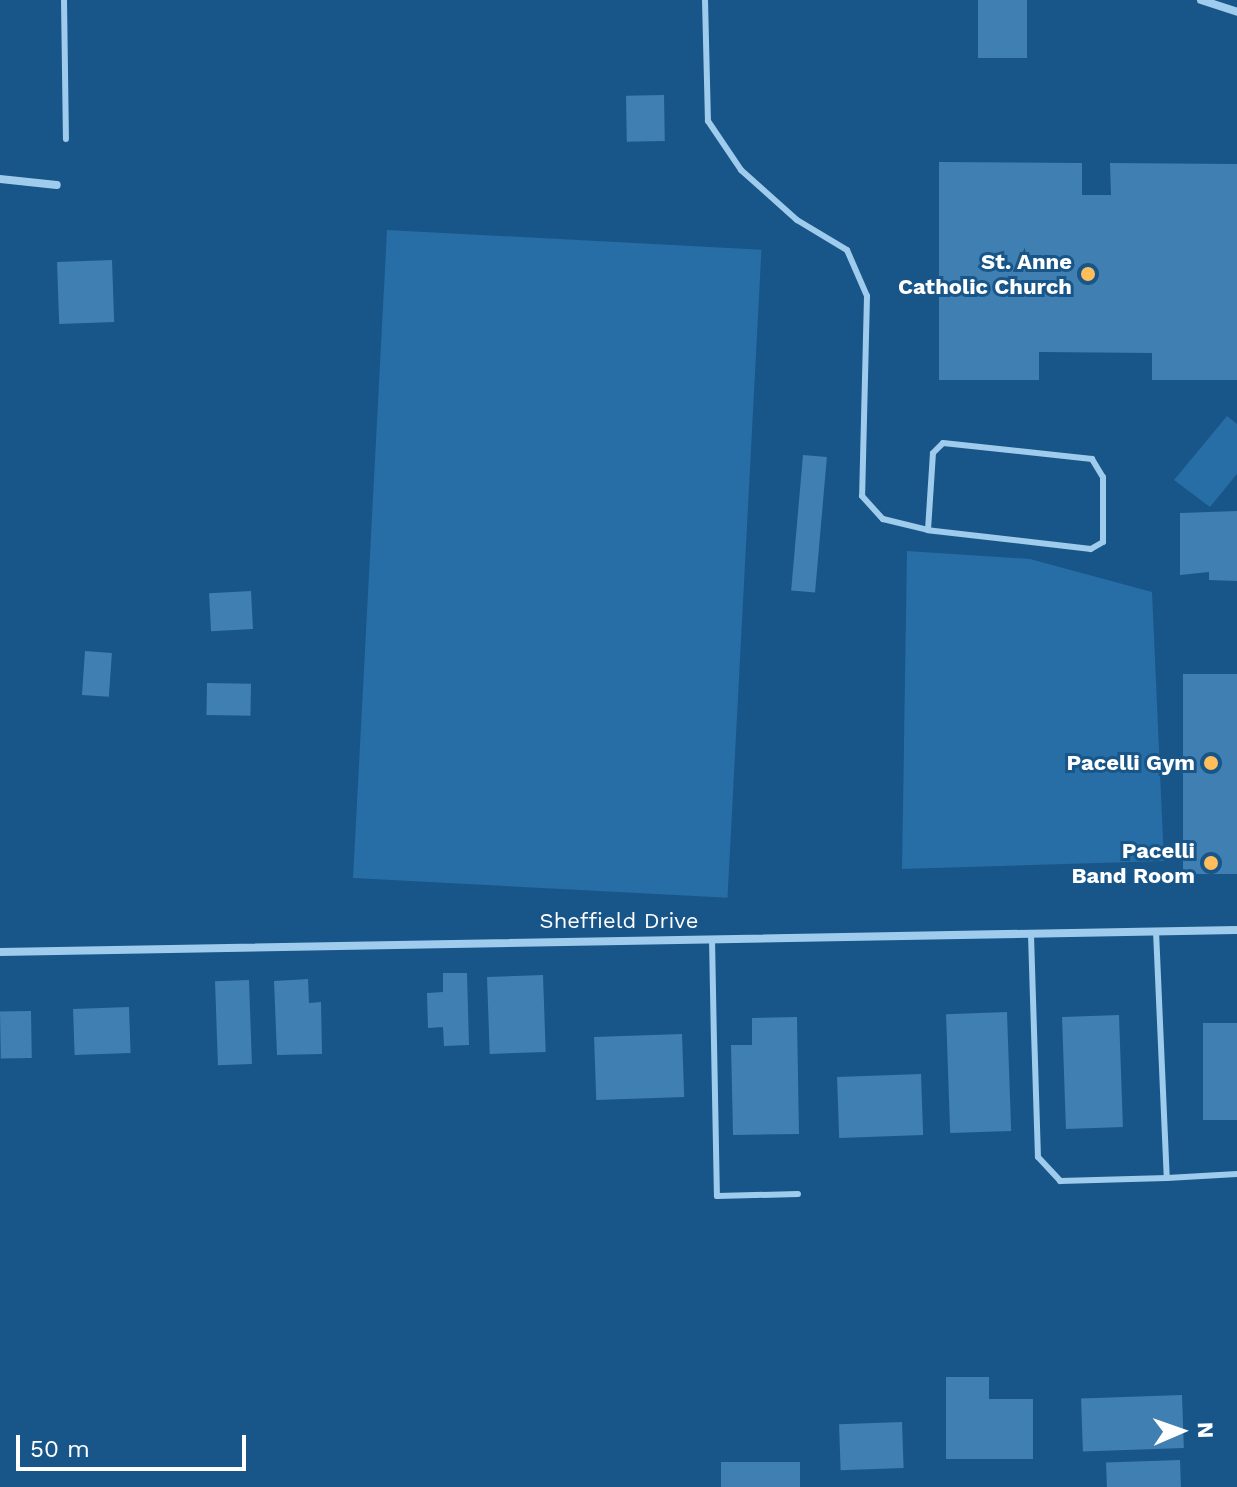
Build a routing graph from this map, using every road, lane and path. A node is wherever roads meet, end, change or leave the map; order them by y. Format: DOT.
graph roads {
  1 [pos="64,0"];
  2 [pos="705,0"];
  3 [pos="1201,0"];
  4 [pos="1237,12"];
  5 [pos="66,139"];
  6 [pos="0,179"];
  7 [pos="57,185"];
  8 [pos="928,530"];
  9 [pos="1237,930"];
  10 [pos="1156,931"];
  11 [pos="1031,935"];
  12 [pos="712,939"];
  13 [pos="0,952"];
  14 [pos="1237,1174"];
  15 [pos="1167,1178"];
  16 [pos="798,1194"];
  1 -- 5 [label="lane"];
  2 -- 8 [label="lane"];
  3 -- 4 [label="street"];
  6 -- 7 [label="street"];
  8 -- 8 [label="lane"];
  9 -- 10 [label="street, Sheffield Drive"];
  10 -- 11 [label="street, Sheffield Drive"];
  10 -- 15 [label="lane"];
  11 -- 12 [label="street, Sheffield Drive"];
  11 -- 15 [label="lane"];
  12 -- 13 [label="street, Sheffield Drive"];
  12 -- 16 [label="lane"];
  14 -- 15 [label="lane"];
}
